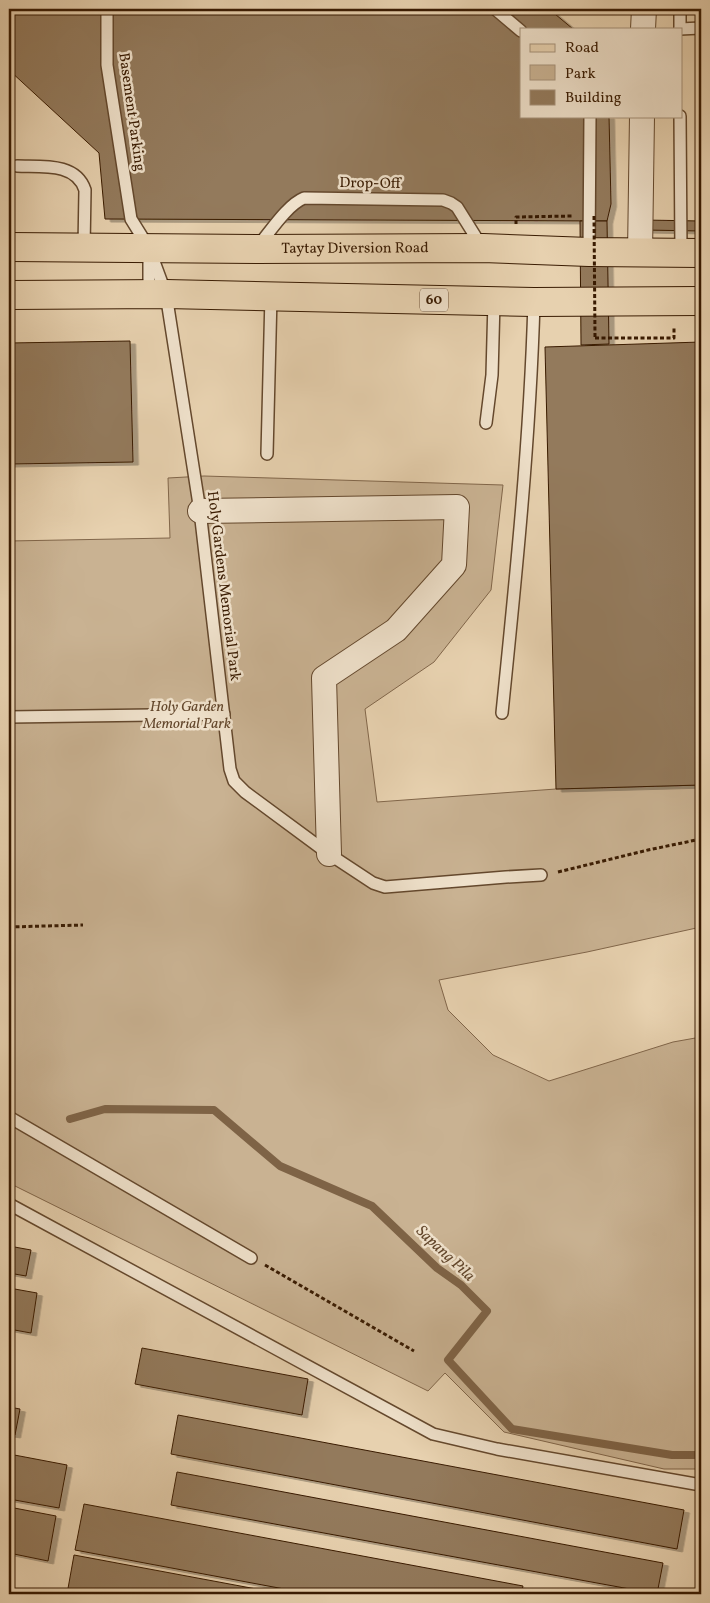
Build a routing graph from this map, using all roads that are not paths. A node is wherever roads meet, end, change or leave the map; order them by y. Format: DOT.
graph roads {
  1 [pos="107,9"];
  2 [pos="495,9"];
  3 [pos="644,9"];
  4 [pos="680,9"];
  5 [pos="643,28"];
  6 [pos="680,28"];
  7 [pos="701,28"];
  8 [pos="682,29"];
  9 [pos="520,30"];
  10 [pos="590,118"];
  11 [pos="642,118"];
  12 [pos="680,118"];
  13 [pos="17,166"];
  14 [pos="9,247"];
  15 [pos="84,247"];
  16 [pos="149,248"];
  17 [pos="483,248"];
  18 [pos="256,249"];
  19 [pos="589,252"];
  20 [pos="640,253"];
  21 [pos="691,253"];
  22 [pos="158,294"];
  23 [pos="9,295"];
  24 [pos="271,296"];
  25 [pos="494,301"];
  26 [pos="701,301"];
  27 [pos="534,302"];
  28 [pos="486,423"];
  29 [pos="267,454"];
  30 [pos="200,511"];
  31 [pos="502,713"];
  32 [pos="224,714"];
  33 [pos="9,717"];
  34 [pos="329,854"];
  35 [pos="541,875"];
  36 [pos="9,1117"];
  37 [pos="9,1204"];
  38 [pos="251,1258"];
  39 [pos="701,1485"];
  1 -- 16 [label="lane, Basement Parking"];
  2 -- 9 [label="lane"];
  3 -- 5 [label="street"];
  4 -- 6 [label="lane"];
  7 -- 8 [label="lane"];
  10 -- 19 [label="lane"];
  11 -- 20 [label="street"];
  12 -- 21 [label="lane"];
  13 -- 15 [label="lane"];
  14 -- 15 [label="main road, Taytay Diversion Road"];
  15 -- 16 [label="main road, Taytay Diversion Road"];
  16 -- 18 [label="main road, Taytay Diversion Road"];
  16 -- 22 [label="lane"];
  16 -- 22 [label="lane"];
  17 -- 18 [label="main road, Taytay Diversion Road"];
  17 -- 18 [label="lane, Drop-Off"];
  17 -- 19 [label="main road, Taytay Diversion Road"];
  19 -- 20 [label="main road, Taytay Diversion Road"];
  20 -- 21 [label="main road, Taytay Diversion Road"];
  22 -- 23 [label="main road, 60"];
  22 -- 24 [label="main road, 60"];
  22 -- 30 [label="lane, Holy Gardens Memorial Park"];
  24 -- 25 [label="main road, 60"];
  24 -- 29 [label="lane"];
  25 -- 27 [label="main road, 60"];
  25 -- 28 [label="lane"];
  26 -- 27 [label="main road, 60"];
  27 -- 31 [label="lane"];
  30 -- 32 [label="lane, Holy Gardens Memorial Park"];
  30 -- 34 [label="street"];
  32 -- 33 [label="lane"];
  32 -- 34 [label="lane, Holy Gardens Memorial Park"];
  34 -- 35 [label="lane, Holy Gardens Memorial Park"];
  36 -- 38 [label="lane"];
  37 -- 39 [label="lane"];
}
